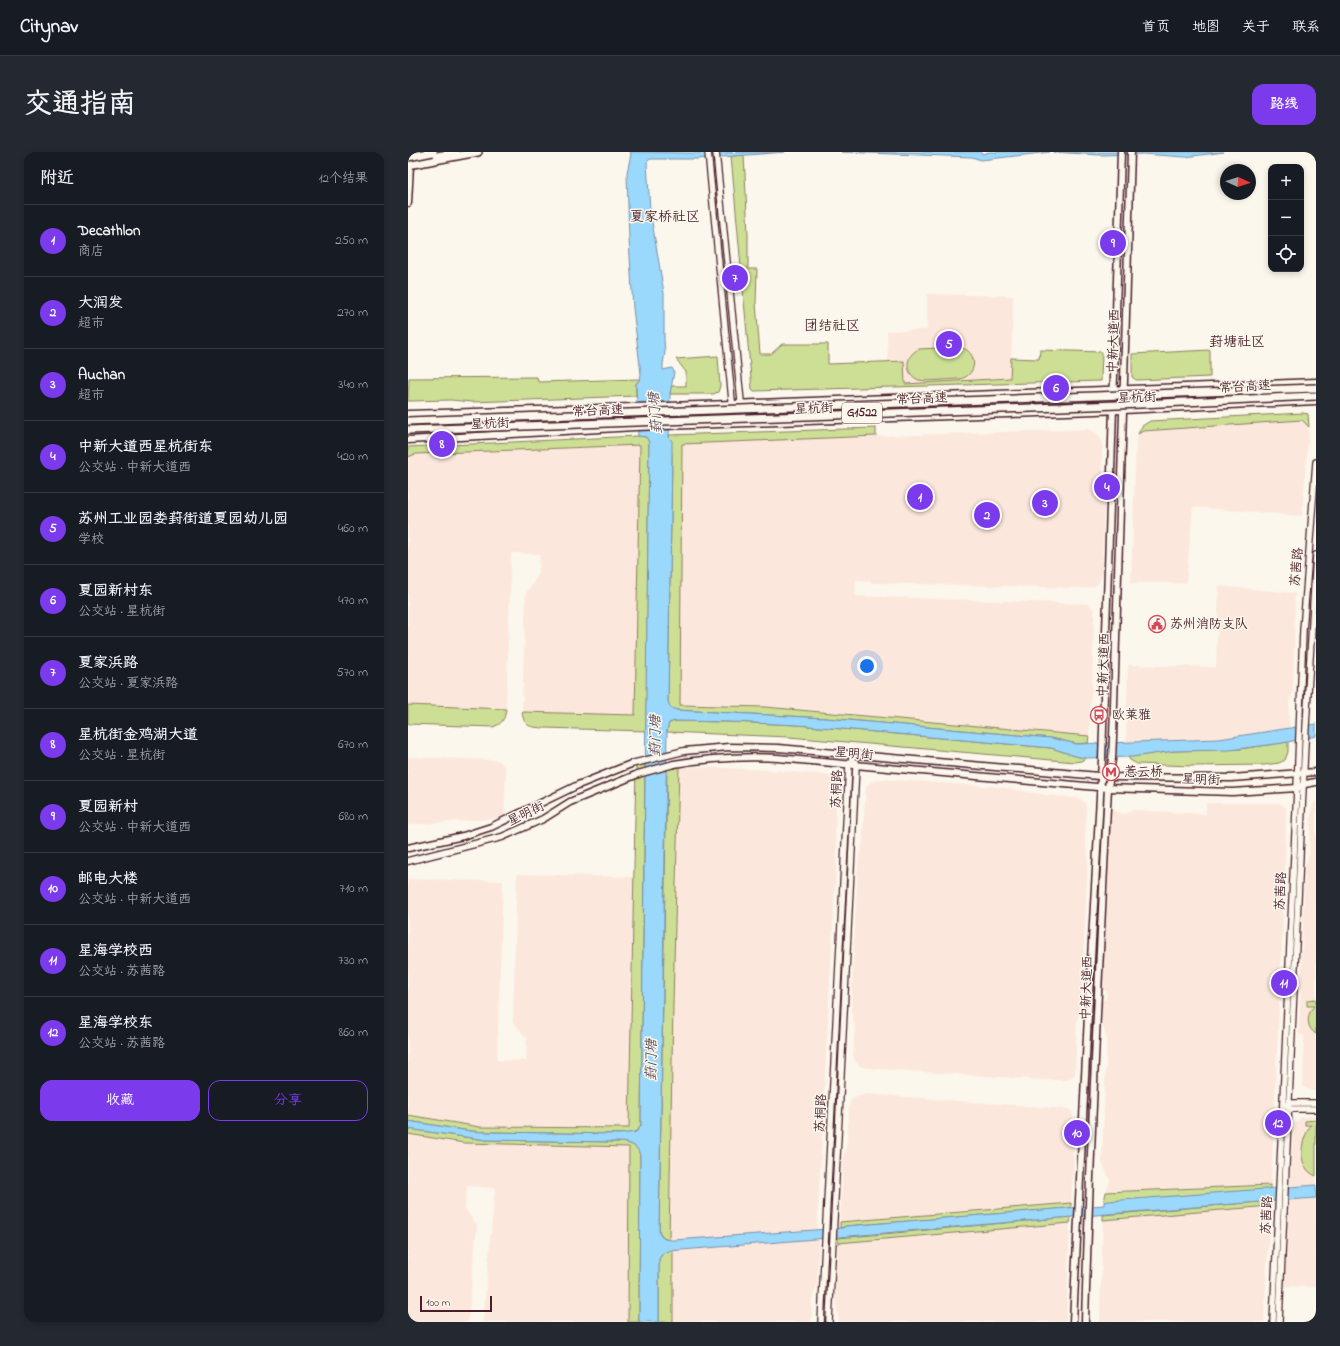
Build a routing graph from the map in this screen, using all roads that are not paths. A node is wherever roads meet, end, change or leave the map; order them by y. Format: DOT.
graph roads {
  1 [pos="409,152"];
  2 [pos="433,152"];
  3 [pos="456,152"];
  4 [pos="478,152"];
  5 [pos="708,152"];
  6 [pos="716,152"];
  7 [pos="1121,153"];
  8 [pos="1131,153"];
  9 [pos="421,155"];
  10 [pos="409,162"];
  11 [pos="1121,164"];
  12 [pos="1130,164"];
  13 [pos="408,203"];
  14 [pos="730,293"];
  15 [pos="721,294"];
  16 [pos="1316,382"];
  17 [pos="1212,386"];
  18 [pos="1316,388"];
  19 [pos="1124,390"];
  20 [pos="1114,391"];
  21 [pos="1316,396"];
  22 [pos="1123,399"];
  23 [pos="1114,400"];
  24 [pos="1316,401"];
  25 [pos="732,404"];
  26 [pos="742,404"];
  27 [pos="1113,410"];
  28 [pos="1123,410"];
  29 [pos="1037,413"];
  30 [pos="408,414"];
  31 [pos="408,421"];
  32 [pos="734,423"];
  33 [pos="744,423"];
  34 [pos="408,430"];
  35 [pos="408,440"];
  36 [pos="1316,462"];
  37 [pos="1316,554"];
  38 [pos="854,754"];
  39 [pos="849,765"];
  40 [pos="856,766"];
  41 [pos="1316,772"];
  42 [pos="1297,774"];
  43 [pos="1305,774"];
  44 [pos="1102,776"];
  45 [pos="1110,777"];
  46 [pos="1316,782"];
  47 [pos="1304,784"];
  48 [pos="1101,788"];
  49 [pos="1108,788"];
  50 [pos="1297,788"];
  51 [pos="408,848"];
  52 [pos="408,861"];
  53 [pos="1316,1103"];
  54 [pos="1283,1106"];
  55 [pos="1289,1106"];
  56 [pos="1316,1109"];
  57 [pos="828,1252"];
  58 [pos="821,1322"];
  59 [pos="829,1322"];
  60 [pos="1073,1322"];
  61 [pos="1085,1322"];
  62 [pos="1273,1322"];
  63 [pos="1279,1322"];
  1 -- 10 [label="main road"];
  2 -- 10 [label="highway, bridge"];
  3 -- 9 [label="main road"];
  4 -- 10 [label="highway"];
  5 -- 15 [label="main road"];
  6 -- 14 [label="main road"];
  7 -- 11 [label="main road, 中新大道西"];
  8 -- 12 [label="main road, 中新大道西"];
  9 -- 10 [label="main road"];
  10 -- 13 [label="main road"];
  11 -- 12 [label="main road"];
  11 -- 20 [label="main road, 中新大道西"];
  12 -- 19 [label="main road, 中新大道西"];
  14 -- 15 [label="main road"];
  14 -- 26 [label="main road"];
  15 -- 25 [label="main road"];
  16 -- 17 [label="main road, 星杭街"];
  17 -- 19 [label="main road, 星杭街"];
  17 -- 22 [label="main road"];
  18 -- 31 [label="highway, 常台高速 / G1522, bridge"];
  19 -- 20 [label="main road, 星杭街"];
  19 -- 22 [label="main road, 中新大道西"];
  19 -- 23 [label="main road"];
  20 -- 23 [label="main road, 中新大道西"];
  20 -- 26 [label="main road, 星杭街"];
  21 -- 34 [label="highway, 常台高速 / G1522, bridge"];
  22 -- 27 [label="main road"];
  22 -- 28 [label="main road, 中新大道西"];
  23 -- 27 [label="main road, 中新大道西"];
  23 -- 29 [label="main road"];
  24 -- 28 [label="main road, 星杭街"];
  25 -- 26 [label="main road, 星杭街"];
  25 -- 30 [label="main road, 星杭街"];
  25 -- 32 [label="main road"];
  26 -- 33 [label="main road"];
  27 -- 28 [label="main road, 星杭街"];
  27 -- 29 [label="main road, 星杭街"];
  27 -- 44 [label="main road, 中新大道西"];
  28 -- 45 [label="main road, 中新大道西"];
  29 -- 33 [label="main road, 星杭街"];
  32 -- 33 [label="main road, 星杭街"];
  32 -- 35 [label="main road, 星杭街"];
  36 -- 42 [label="main road, 苏茜路"];
  37 -- 43 [label="main road, 苏茜路"];
  38 -- 39 [label="main road, 苏桐路"];
  38 -- 40 [label="main road, 苏桐路"];
  38 -- 44 [label="main road, 星明街"];
  38 -- 51 [label="main road, 星明街"];
  39 -- 40 [label="main road, 星明街"];
  39 -- 52 [label="main road, 星明街, bridge"];
  39 -- 57 [label="main road, 苏桐路"];
  40 -- 48 [label="main road, 星明街"];
  40 -- 57 [label="main road, 苏桐路"];
  41 -- 43 [label="main road, 星明街"];
  42 -- 43 [label="main road, 星明街"];
  42 -- 45 [label="main road, 星明街"];
  42 -- 50 [label="main road, 苏茜路"];
  43 -- 47 [label="main road, 苏茜路"];
  44 -- 45 [label="main road, 星明街"];
  44 -- 48 [label="main road, 中新大道西"];
  45 -- 49 [label="main road, 中新大道西"];
  46 -- 47 [label="main road, 星明街"];
  47 -- 50 [label="main road, 星明街"];
  47 -- 55 [label="main road, 苏茜路"];
  48 -- 49 [label="main road, 星明街"];
  48 -- 60 [label="main road, 中新大道西"];
  49 -- 50 [label="main road, 星明街"];
  49 -- 61 [label="main road, 中新大道西"];
  50 -- 54 [label="main road, 苏茜路"];
  53 -- 55 [label="main road"];
  54 -- 55 [label="main road"];
  54 -- 62 [label="main road, 苏茜路"];
  55 -- 56 [label="main road"];
  55 -- 63 [label="main road, 苏茜路"];
  57 -- 58 [label="main road, 苏桐路"];
  57 -- 59 [label="main road, 苏桐路"];
}
